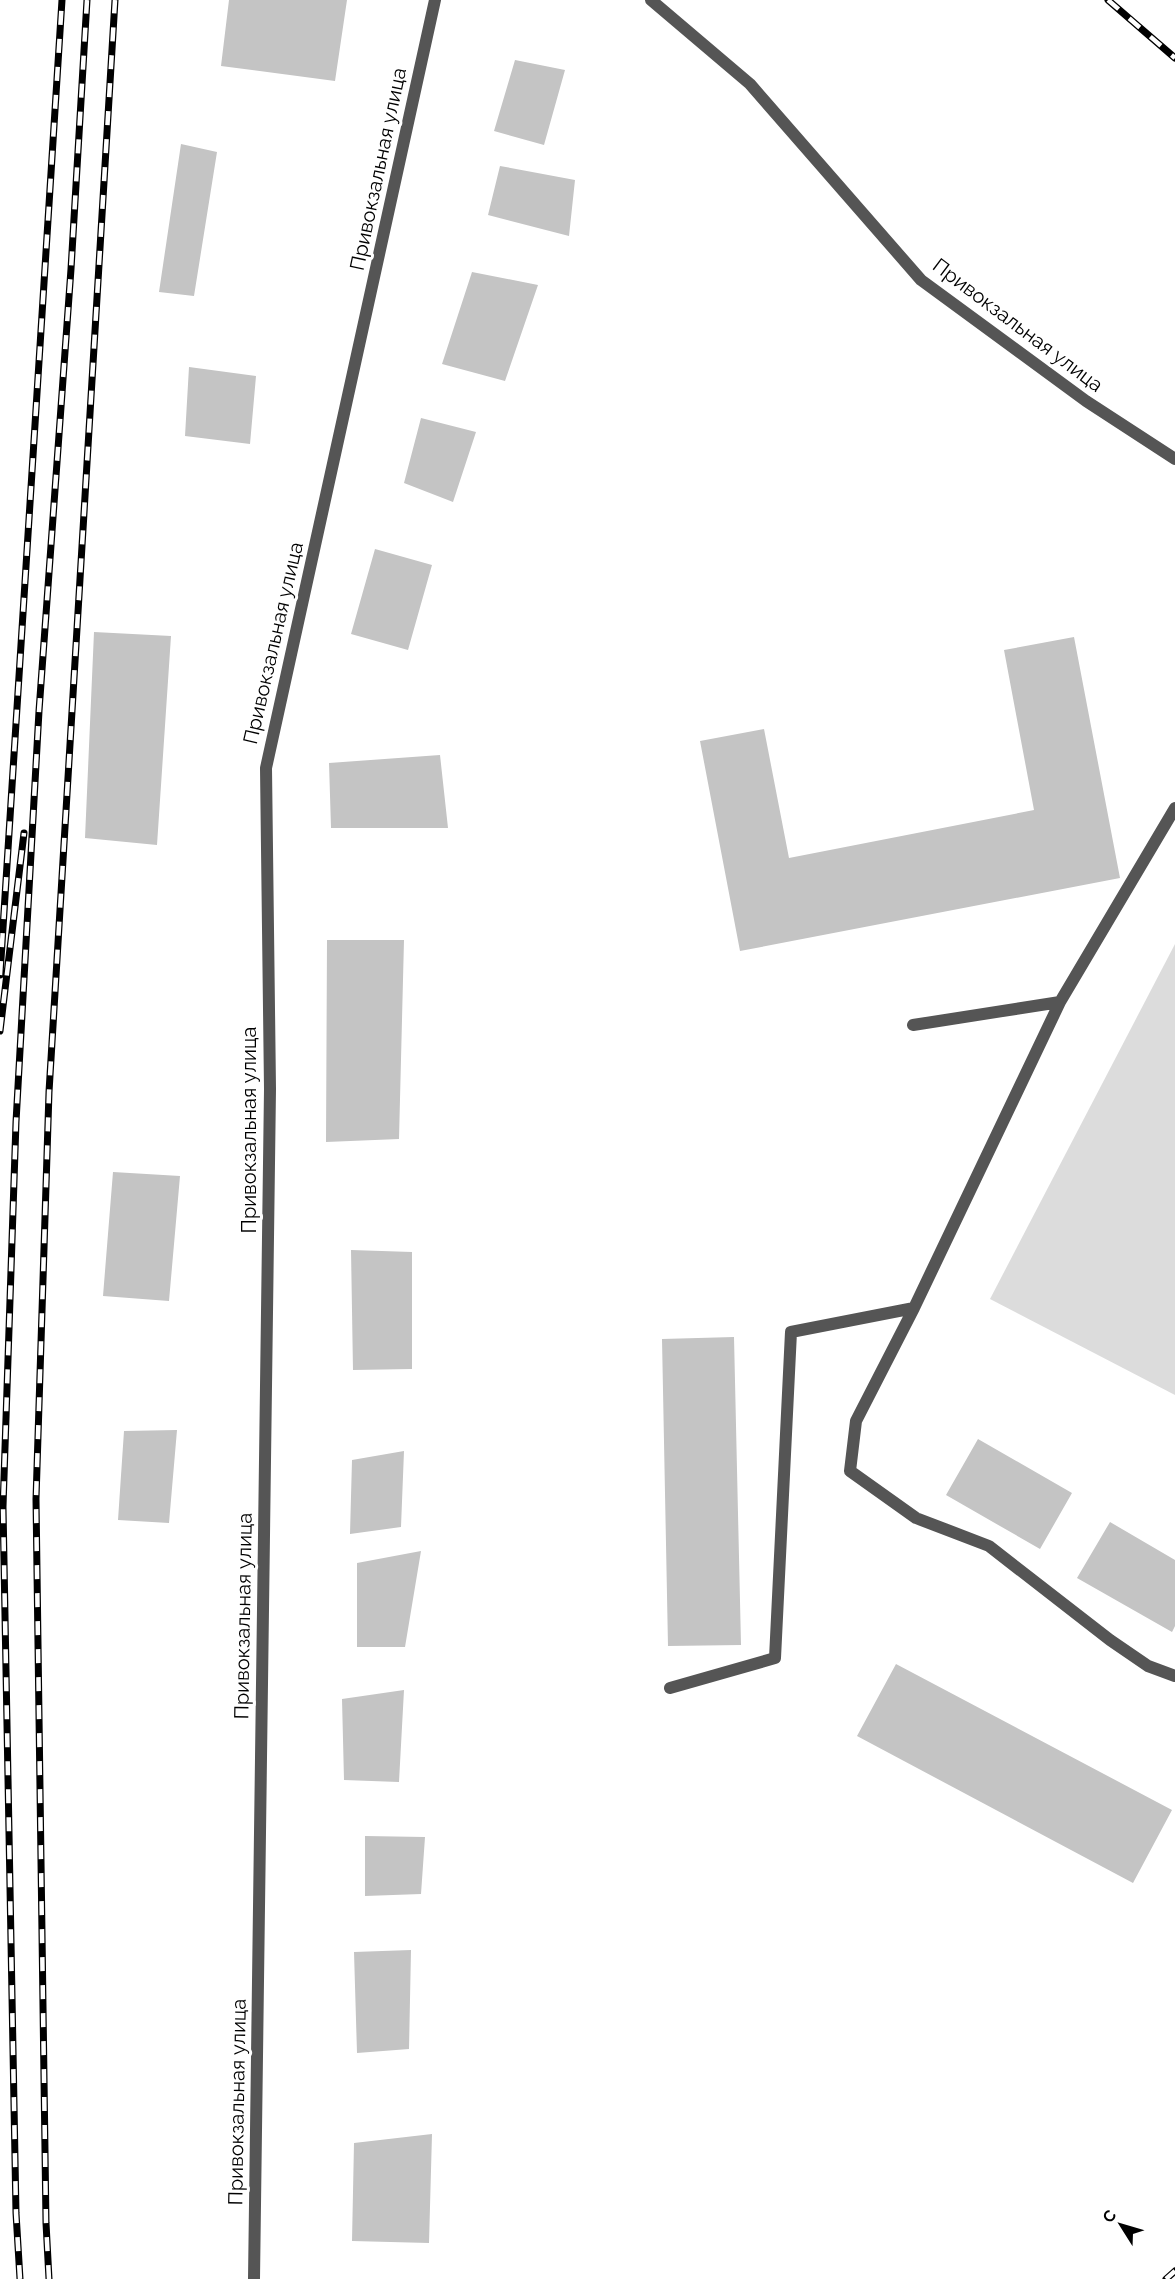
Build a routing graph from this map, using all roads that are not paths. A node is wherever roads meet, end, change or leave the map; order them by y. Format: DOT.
graph roads {
  1 [pos="435,0"];
  2 [pos="651,0"];
  3 [pos="1175,459"];
  4 [pos="1175,808"];
  5 [pos="1060,1002"];
  6 [pos="913,1026"];
  7 [pos="914,1308"];
  8 [pos="1175,1676"];
  9 [pos="670,1688"];
  10 [pos="254,2279"];
  1 -- 10 [label="street, Привокзальная улица"];
  2 -- 3 [label="street, Привокзальная улица"];
  4 -- 5 [label="street"];
  5 -- 6 [label="street"];
  5 -- 7 [label="street"];
  7 -- 8 [label="street"];
  7 -- 9 [label="street"];
}
